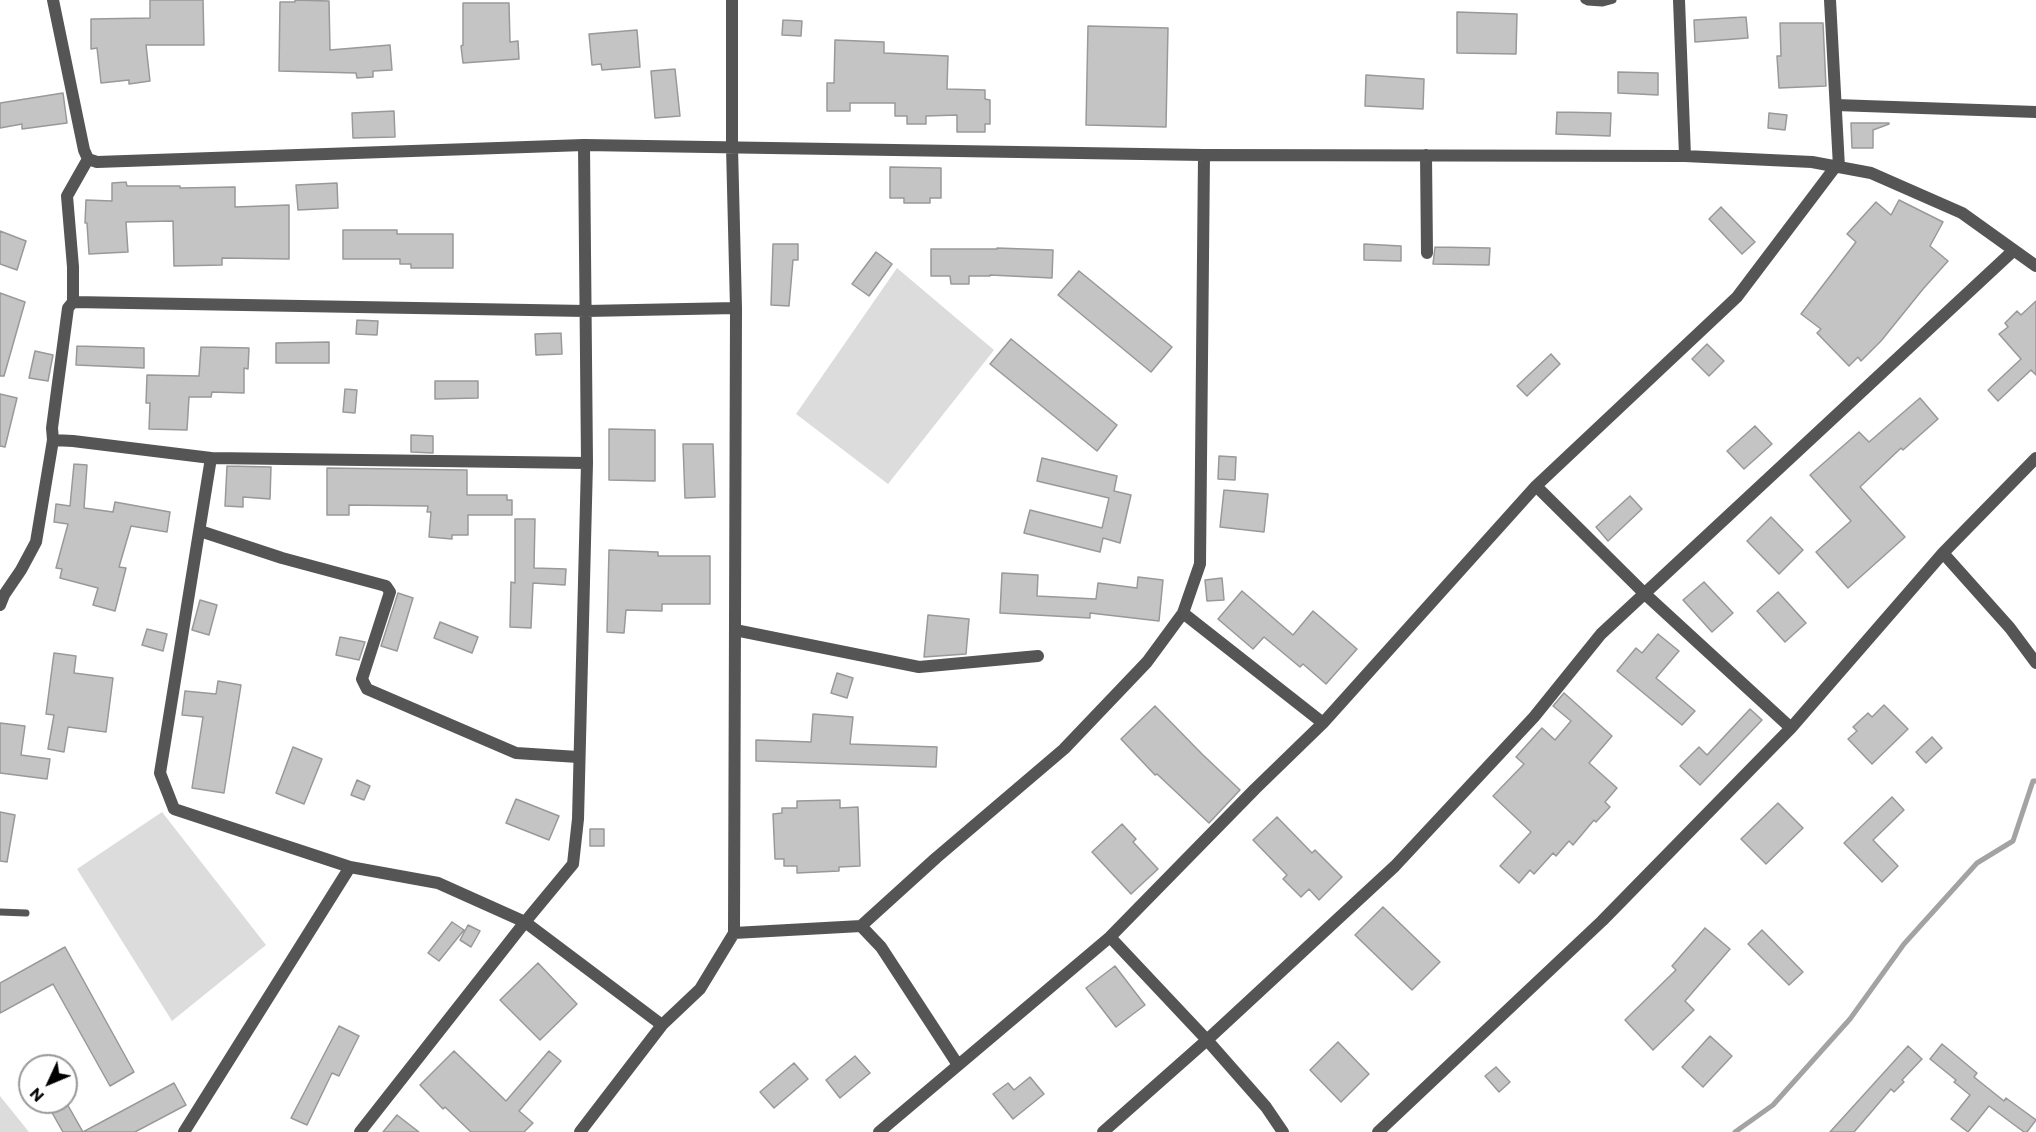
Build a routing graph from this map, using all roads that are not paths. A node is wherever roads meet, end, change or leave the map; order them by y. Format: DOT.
graph roads {
  1 [pos="53,0"];
  2 [pos="732,0"];
  3 [pos="1584,0"];
  4 [pos="1612,0"];
  5 [pos="1679,0"];
  6 [pos="1830,0"];
  7 [pos="1836,105"];
  8 [pos="2036,112"];
  9 [pos="584,146"];
  10 [pos="732,147"];
  11 [pos="1204,155"];
  12 [pos="1426,155"];
  13 [pos="1685,156"];
  14 [pos="88,159"];
  15 [pos="1837,166"];
  16 [pos="2014,250"];
  17 [pos="1427,253"];
  18 [pos="2036,266"];
  19 [pos="73,302"];
  20 [pos="736,309"];
  21 [pos="585,311"];
  22 [pos="53,441"];
  23 [pos="211,458"];
  24 [pos="2036,458"];
  25 [pos="587,463"];
  26 [pos="1536,486"];
  27 [pos="200,531"];
  28 [pos="1943,553"];
  29 [pos="1646,594"];
  30 [pos="0,605"];
  31 [pos="1183,613"];
  32 [pos="735,630"];
  33 [pos="1038,656"];
  34 [pos="2036,663"];
  35 [pos="1323,723"];
  36 [pos="1791,728"];
  37 [pos="578,757"];
  38 [pos="350,867"];
  39 [pos="0,912"];
  40 [pos="26,913"];
  41 [pos="525,922"];
  42 [pos="861,926"];
  43 [pos="734,933"];
  44 [pos="1110,937"];
  45 [pos="663,1025"];
  46 [pos="1207,1040"];
  47 [pos="958,1065"];
  48 [pos="184,1132"];
  49 [pos="360,1132"];
  50 [pos="580,1132"];
  51 [pos="879,1132"];
  52 [pos="1103,1132"];
  53 [pos="1283,1132"];
  54 [pos="1378,1132"];
  1 -- 14 [label="street"];
  2 -- 10 [label="street"];
  3 -- 4 [label="lane"];
  5 -- 13 [label="street"];
  6 -- 7 [label="street"];
  7 -- 8 [label="street"];
  7 -- 15 [label="street"];
  9 -- 10 [label="street"];
  9 -- 14 [label="street"];
  9 -- 21 [label="street"];
  10 -- 11 [label="street"];
  10 -- 20 [label="street"];
  11 -- 12 [label="street"];
  11 -- 31 [label="street"];
  12 -- 13 [label="street"];
  12 -- 17 [label="street"];
  13 -- 15 [label="street"];
  14 -- 19 [label="street"];
  15 -- 16 [label="street"];
  15 -- 26 [label="street"];
  16 -- 18 [label="street"];
  16 -- 29 [label="street"];
  19 -- 21 [label="street"];
  19 -- 22 [label="street"];
  20 -- 21 [label="street"];
  20 -- 32 [label="street"];
  21 -- 25 [label="street"];
  22 -- 23 [label="street"];
  22 -- 30 [label="street"];
  23 -- 25 [label="street"];
  23 -- 27 [label="street"];
  24 -- 28 [label="street"];
  25 -- 37 [label="street"];
  26 -- 29 [label="street"];
  26 -- 35 [label="street"];
  27 -- 37 [label="street"];
  27 -- 38 [label="street"];
  28 -- 34 [label="street"];
  28 -- 36 [label="street"];
  29 -- 36 [label="street"];
  29 -- 46 [label="street"];
  31 -- 35 [label="street"];
  31 -- 42 [label="street"];
  32 -- 33 [label="street"];
  32 -- 43 [label="street"];
  35 -- 44 [label="street"];
  36 -- 54 [label="street"];
  37 -- 41 [label="street"];
  38 -- 41 [label="street"];
  38 -- 48 [label="street"];
  39 -- 40 [label="lane"];
  41 -- 45 [label="street"];
  41 -- 49 [label="street"];
  42 -- 43 [label="street"];
  42 -- 47 [label="street"];
  43 -- 45 [label="street"];
  44 -- 46 [label="street"];
  44 -- 47 [label="street"];
  45 -- 50 [label="street"];
  46 -- 52 [label="street"];
  46 -- 53 [label="street"];
  47 -- 51 [label="street"];
}
